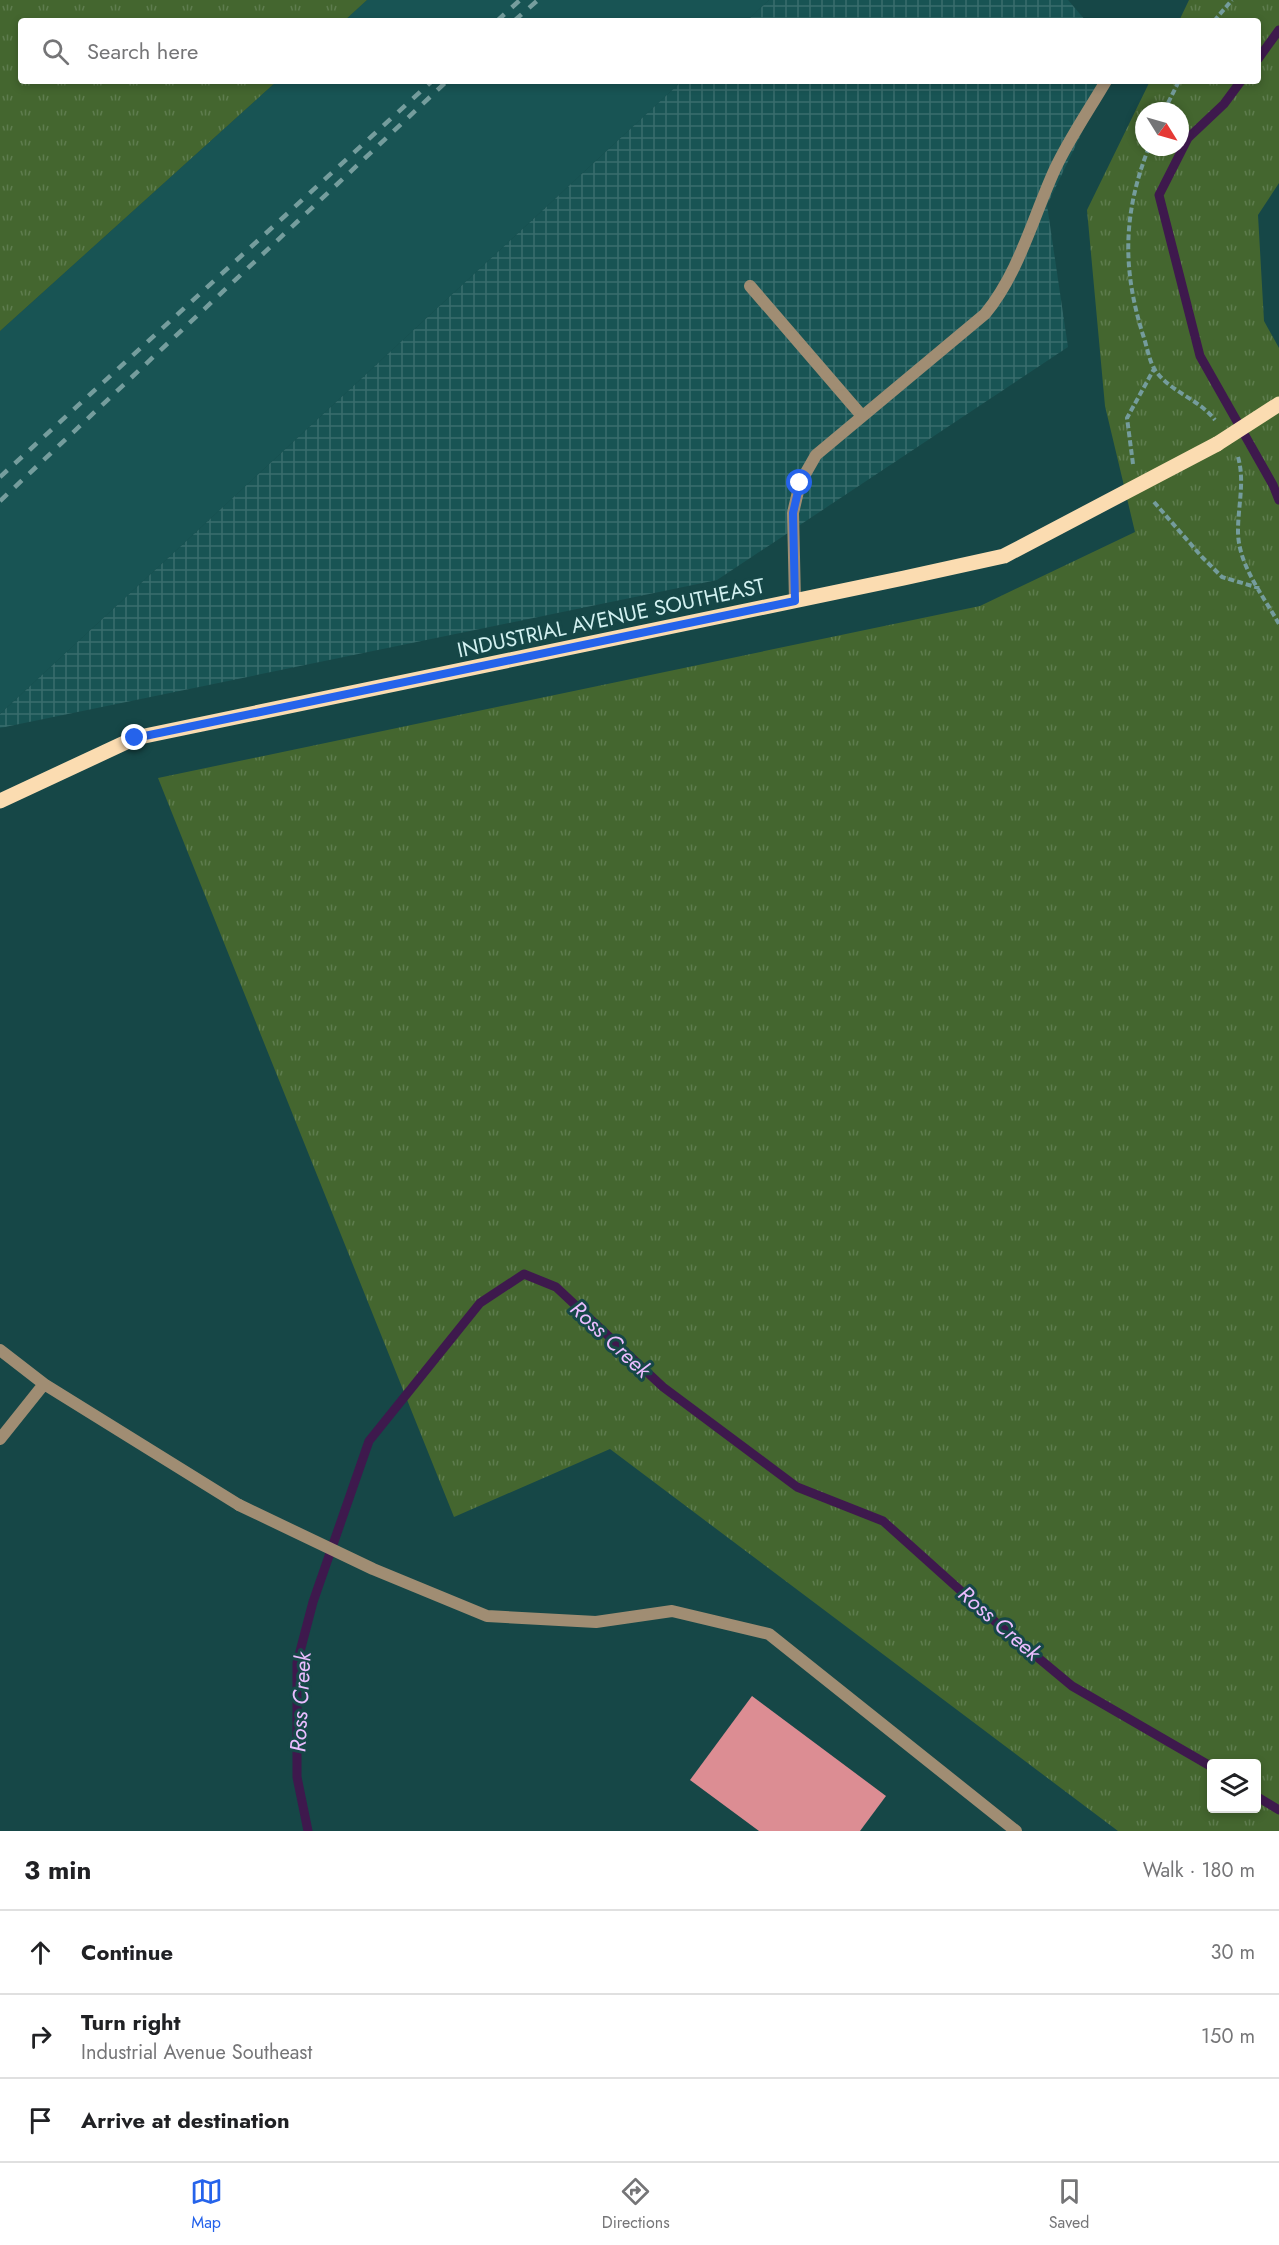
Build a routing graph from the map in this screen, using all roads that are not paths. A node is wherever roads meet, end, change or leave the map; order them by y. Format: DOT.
graph roads {
  1 [pos="1104,84"];
  2 [pos="750,286"];
  3 [pos="1279,404"];
  4 [pos="862,416"];
  5 [pos="795,601"];
  6 [pos="0,801"];
  7 [pos="0,1350"];
  8 [pos="44,1384"];
  9 [pos="0,1439"];
  10 [pos="1016,1831"];
  1 -- 4 [label="street"];
  2 -- 4 [label="street"];
  3 -- 5 [label="main road, INDUSTRIAL AVENUE SOUTHEAST, bridge"];
  4 -- 5 [label="street"];
  5 -- 6 [label="main road, INDUSTRIAL AVENUE SOUTHEAST"];
  7 -- 8 [label="street"];
  8 -- 9 [label="street"];
  8 -- 10 [label="street"];
}
